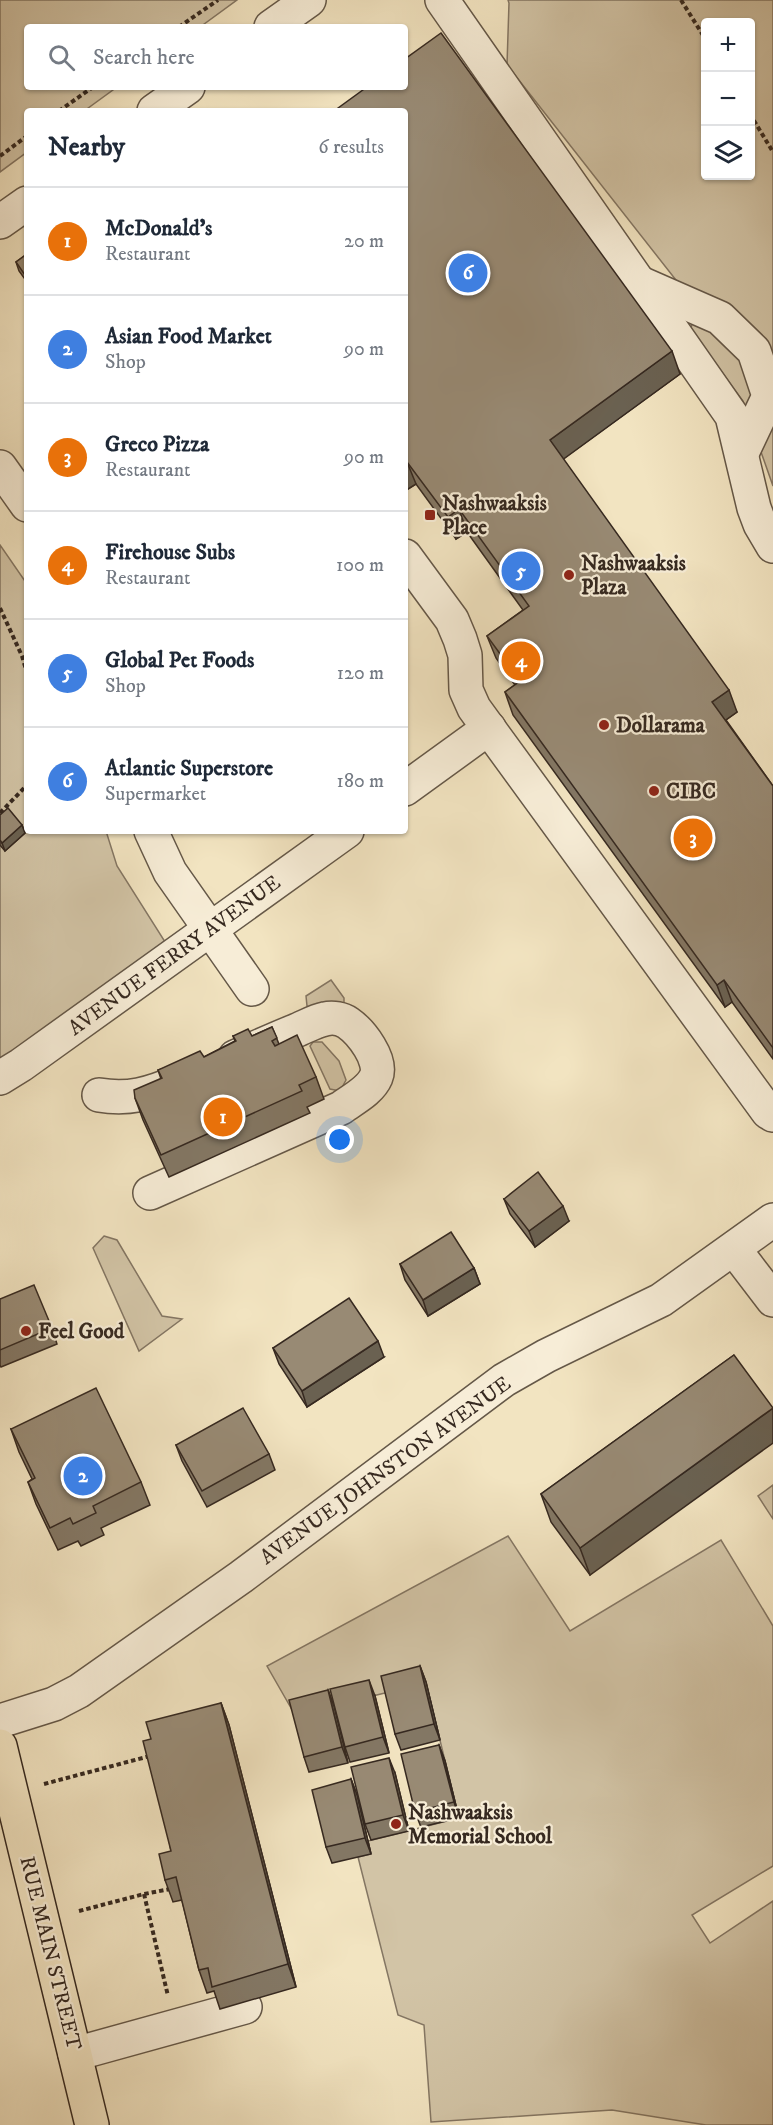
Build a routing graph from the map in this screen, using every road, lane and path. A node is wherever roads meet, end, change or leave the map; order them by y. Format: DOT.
graph roads {
  1 [pos="218,0"];
  2 [pos="309,0"];
  3 [pos="442,0"];
  4 [pos="681,0"];
  5 [pos="183,24"];
  6 [pos="276,24"];
  7 [pos="701,33"];
  8 [pos="89,90"];
  9 [pos="184,90"];
  10 [pos="63,108"];
  11 [pos="158,108"];
  12 [pos="755,122"];
  13 [pos="24,138"];
  14 [pos="773,152"];
  15 [pos="0,156"];
  16 [pos="24,204"];
  17 [pos="0,222"];
  18 [pos="638,282"];
  19 [pos="742,453"];
  20 [pos="0,467"];
  21 [pos="24,501"];
  22 [pos="773,546"];
  23 [pos="408,559"];
  24 [pos="0,608"];
  25 [pos="24,663"];
  26 [pos="489,728"];
  27 [pos="408,787"];
  28 [pos="24,788"];
  29 [pos="0,813"];
  30 [pos="152,834"];
  31 [pos="343,834"];
  32 [pos="210,930"];
  33 [pos="252,989"];
  34 [pos="0,1078"];
  35 [pos="99,1095"];
  36 [pos="773,1115"];
  37 [pos="150,1193"];
  38 [pos="773,1220"];
  39 [pos="734,1249"];
  40 [pos="773,1300"];
  41 [pos="0,1721"];
  42 [pos="0,1746"];
  43 [pos="157,1754"];
  44 [pos="43,1784"];
  45 [pos="170,1890"];
  46 [pos="144,1894"];
  47 [pos="79,1911"];
  48 [pos="169,1997"];
  49 [pos="245,2007"];
  50 [pos="75,2054"];
  51 [pos="92,2125"];
  1 -- 5 [label="path"];
  2 -- 6 [label="street"];
  3 -- 18 [label="street"];
  4 -- 7 [label="path"];
  8 -- 10 [label="path"];
  9 -- 11 [label="street"];
  12 -- 14 [label="path"];
  13 -- 15 [label="path"];
  16 -- 17 [label="street"];
  18 -- 19 [label="street"];
  18 -- 19 [label="street"];
  19 -- 22 [label="street"];
  20 -- 21 [label="street"];
  23 -- 26 [label="street"];
  24 -- 25 [label="path"];
  26 -- 27 [label="street"];
  26 -- 36 [label="street"];
  28 -- 29 [label="path"];
  30 -- 32 [label="street"];
  31 -- 32 [label="street, AVENUE FERRY AVENUE"];
  32 -- 33 [label="street"];
  32 -- 34 [label="street, AVENUE FERRY AVENUE"];
  35 -- 37 [label="street"];
  38 -- 39 [label="street, AVENUE JOHNSTON AVENUE"];
  39 -- 40 [label="street"];
  39 -- 41 [label="street, AVENUE JOHNSTON AVENUE"];
  42 -- 50 [label="main road, RUE MAIN STREET"];
  43 -- 44 [label="path"];
  45 -- 46 [label="path"];
  46 -- 47 [label="path"];
  46 -- 48 [label="path"];
  49 -- 50 [label="street"];
  50 -- 51 [label="main road, RUE MAIN STREET"];
}
